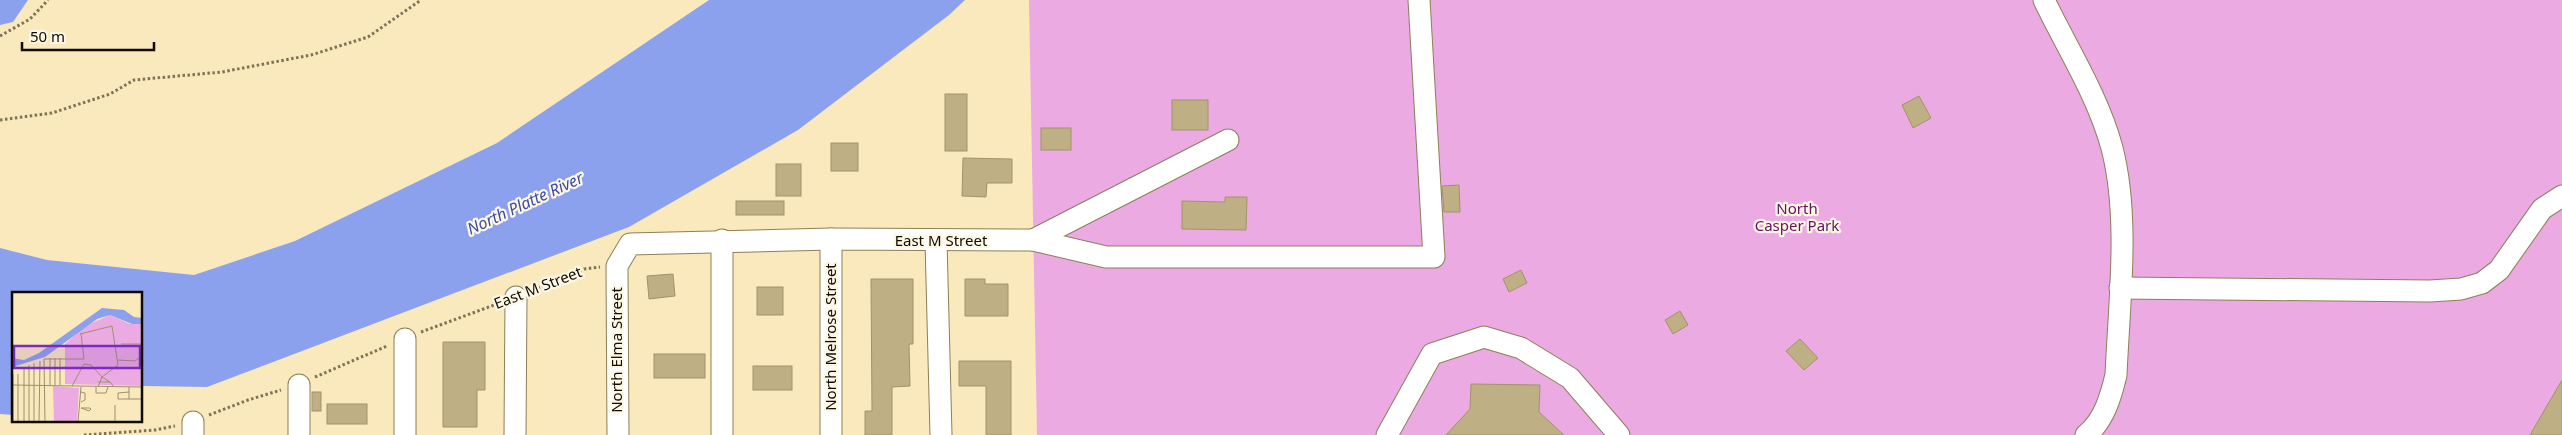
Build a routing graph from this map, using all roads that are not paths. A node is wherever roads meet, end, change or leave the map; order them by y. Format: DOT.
graph roads {
  1 [pos="1419,0"];
  2 [pos="2044,0"];
  3 [pos="1228,140"];
  4 [pos="2562,196"];
  5 [pos="831,239"];
  6 [pos="722,240"];
  7 [pos="1033,240"];
  8 [pos="936,241"];
  9 [pos="617,266"];
  10 [pos="2120,288"];
  11 [pos="516,297"];
  12 [pos="405,339"];
  13 [pos="299,385"];
  14 [pos="299,435"];
  15 [pos="405,435"];
  16 [pos="515,435"];
  17 [pos="618,435"];
  18 [pos="722,435"];
  19 [pos="831,435"];
  20 [pos="941,435"];
  21 [pos="1387,435"];
  22 [pos="1619,435"];
  23 [pos="2086,435"];
  1 -- 7 [label="street"];
  2 -- 10 [label="street"];
  3 -- 7 [label="street"];
  4 -- 10 [label="street"];
  5 -- 6 [label="street, East M Street"];
  5 -- 8 [label="street, East M Street"];
  5 -- 19 [label="street, North Melrose Street"];
  6 -- 9 [label="street, East M Street"];
  6 -- 18 [label="street"];
  7 -- 8 [label="street, East M Street"];
  8 -- 20 [label="street"];
  9 -- 17 [label="street, North Elma Street"];
  10 -- 23 [label="street"];
  11 -- 16 [label="street"];
  12 -- 15 [label="street"];
  13 -- 14 [label="street"];
  21 -- 22 [label="street"];
}
